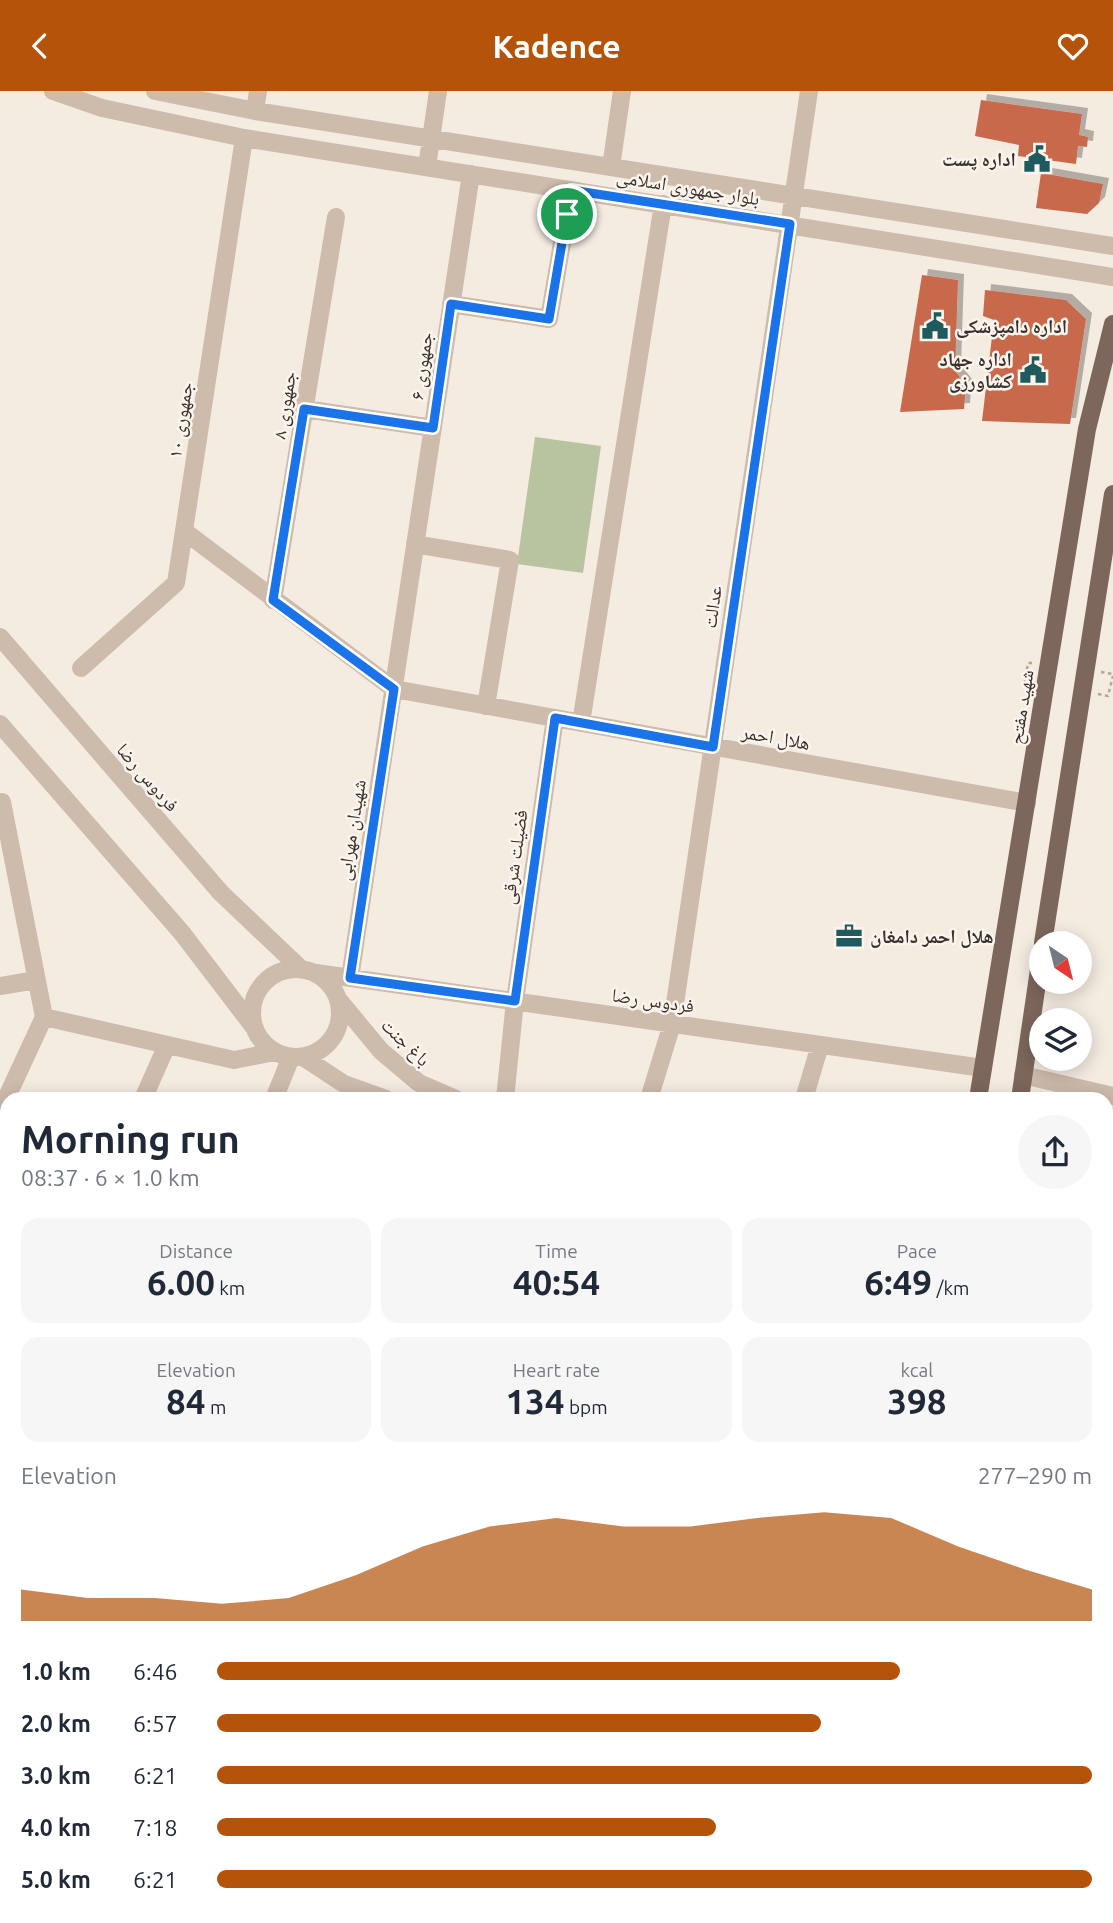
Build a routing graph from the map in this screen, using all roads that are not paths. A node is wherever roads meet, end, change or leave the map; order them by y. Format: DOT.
graph roads {
  1 [pos="155,91"];
  2 [pos="258,91"];
  3 [pos="438,91"];
  4 [pos="622,91"];
  5 [pos="809,91"];
  6 [pos="59,92"];
  7 [pos="254,111"];
  8 [pos="244,138"];
  9 [pos="431,138"];
  10 [pos="427,167"];
  11 [pos="611,167"];
  12 [pos="471,174"];
  13 [pos="571,190"];
  14 [pos="794,196"];
  15 [pos="663,204"];
  16 [pos="337,218"];
  17 [pos="790,224"];
  18 [pos="1113,246"];
  19 [pos="1113,277"];
  20 [pos="451,304"];
  21 [pos="1113,324"];
  22 [pos="304,409"];
  23 [pos="433,428"];
  24 [pos="1113,494"];
  25 [pos="184,531"];
  26 [pos="415,544"];
  27 [pos="273,600"];
  28 [pos="0,637"];
  29 [pos="81,667"];
  30 [pos="394,689"];
  31 [pos="486,706"];
  32 [pos="555,718"];
  33 [pos="581,723"];
  34 [pos="0,724"];
  35 [pos="713,747"];
  36 [pos="2,802"];
  37 [pos="1027,803"];
  38 [pos="1045,931"];
  39 [pos="308,970"];
  40 [pos="350,978"];
  41 [pos="36,980"];
  42 [pos="0,986"];
  43 [pos="1035,994"];
  44 [pos="338,999"];
  45 [pos="515,1001"];
  46 [pos="44,1017"];
  47 [pos="672,1024"];
  48 [pos="253,1026"];
  49 [pos="167,1045"];
  50 [pos="820,1045"];
  51 [pos="289,1055"];
  52 [pos="983,1068"];
  53 [pos="1023,1075"];
  54 [pos="10,1092"];
  55 [pos="146,1092"];
  56 [pos="276,1092"];
  57 [pos="366,1092"];
  58 [pos="440,1092"];
  59 [pos="506,1092"];
  60 [pos="651,1092"];
  61 [pos="806,1092"];
  62 [pos="979,1092"];
  63 [pos="1021,1092"];
  64 [pos="1096,1092"];
  1 -- 7 [label="street, بلوار جمهوری اسلامی"];
  2 -- 7 [label="street"];
  3 -- 9 [label="street"];
  4 -- 11 [label="street"];
  5 -- 14 [label="street, عدالت"];
  6 -- 8 [label="street, بلوار جمهوری اسلامی"];
  7 -- 9 [label="street, بلوار جمهوری اسلامی"];
  8 -- 10 [label="street, بلوار جمهوری اسلامی"];
  8 -- 25 [label="street, جمهوری ۱۰"];
  9 -- 10 [label="street"];
  9 -- 11 [label="street, بلوار جمهوری اسلامی"];
  10 -- 12 [label="street, بلوار جمهوری اسلامی"];
  11 -- 14 [label="street, بلوار جمهوری اسلامی"];
  12 -- 13 [label="street, بلوار جمهوری اسلامی"];
  12 -- 20 [label="street, جمهوری ۶"];
  13 -- 15 [label="street, بلوار جمهوری اسلامی"];
  13 -- 20 [label="street"];
  14 -- 17 [label="street, عدالت"];
  14 -- 18 [label="street, بلوار جمهوری اسلامی"];
  15 -- 17 [label="street, بلوار جمهوری اسلامی"];
  15 -- 33 [label="street"];
  16 -- 22 [label="street, جمهوری ۸"];
  17 -- 19 [label="street, بلوار جمهوری اسلامی"];
  17 -- 35 [label="street, عدالت"];
  20 -- 23 [label="street, جمهوری ۶"];
  21 -- 37 [label="main road, شهید مفتح"];
  22 -- 23 [label="street"];
  22 -- 27 [label="street, جمهوری ۸"];
  23 -- 26 [label="street, جمهوری ۶"];
  24 -- 38 [label="main road"];
  25 -- 27 [label="street"];
  25 -- 29 [label="street, جمهوری ۱۰"];
  26 -- 30 [label="street, جمهوری ۶"];
  26 -- 31 [label="street"];
  27 -- 30 [label="street"];
  28 -- 39 [label="street, فردوس رضا"];
  30 -- 31 [label="street, هلال احمر"];
  30 -- 40 [label="street, شهیدان مهرابی"];
  31 -- 32 [label="street, هلال احمر"];
  32 -- 33 [label="street, هلال احمر"];
  32 -- 45 [label="street, فضیلت شرقی"];
  33 -- 35 [label="street, هلال احمر"];
  34 -- 48 [label="street"];
  35 -- 37 [label="street, هلال احمر"];
  35 -- 47 [label="street, عدالت"];
  36 -- 41 [label="street"];
  37 -- 52 [label="main road, شهید مفتح"];
  39 -- 40 [label="street, فردوس رضا"];
  39 -- 44 [label="street"];
  39 -- 48 [label="street"];
  40 -- 45 [label="street, فردوس رضا"];
  41 -- 42 [label="street"];
  41 -- 46 [label="street"];
  43 -- 53 [label="main road"];
  44 -- 51 [label="street"];
  44 -- 58 [label="street, باغ جنت"];
  45 -- 47 [label="street, فردوس رضا"];
  45 -- 59 [label="street, فضیلت شرقی"];
  46 -- 49 [label="street"];
  46 -- 54 [label="street"];
  47 -- 50 [label="street, فردوس رضا"];
  47 -- 60 [label="street, عدالت"];
  48 -- 51 [label="street"];
  49 -- 51 [label="street"];
  49 -- 55 [label="street"];
  50 -- 52 [label="street, فردوس رضا"];
  50 -- 61 [label="street"];
  51 -- 56 [label="street"];
  51 -- 57 [label="street"];
  52 -- 62 [label="main road, شهید مفتح"];
  53 -- 63 [label="main road"];
  53 -- 64 [label="street"];
}
